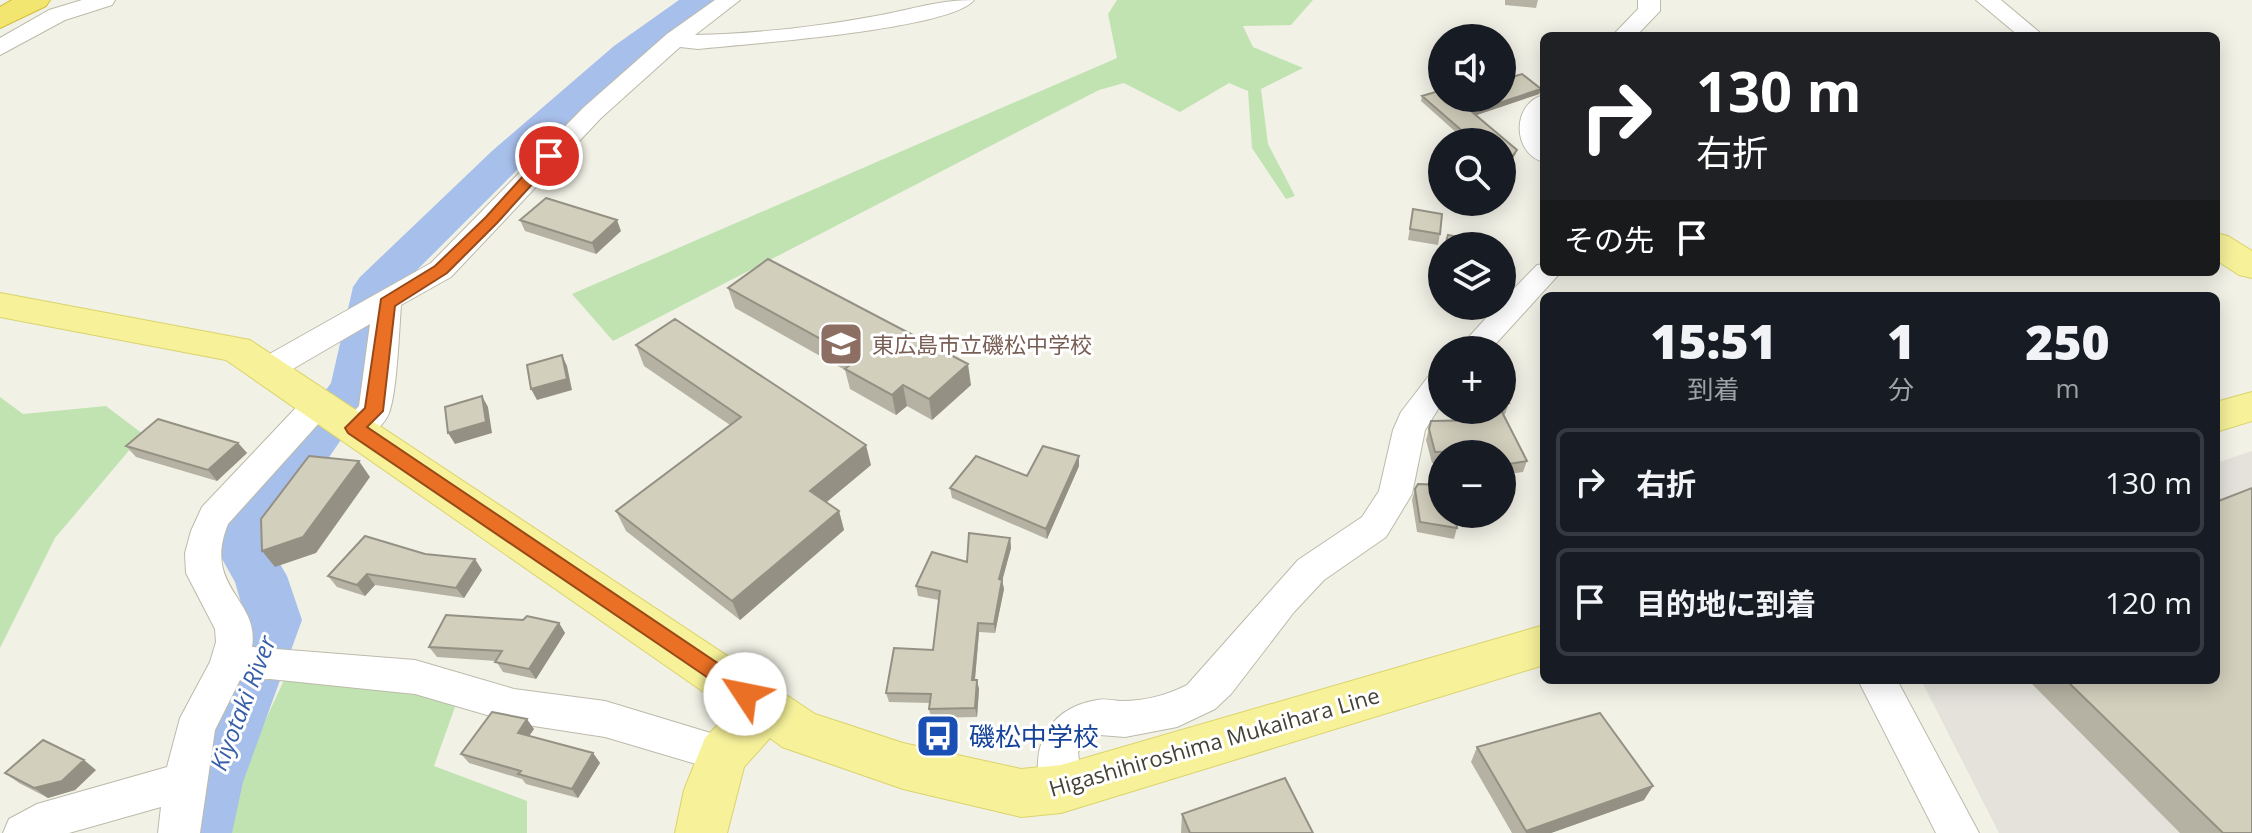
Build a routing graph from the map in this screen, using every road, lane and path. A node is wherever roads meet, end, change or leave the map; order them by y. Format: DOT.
graph roads {
  1 [pos="35,0"];
  2 [pos="104,0"];
  3 [pos="729,0"];
  4 [pos="963,0"];
  5 [pos="1649,0"];
  6 [pos="1987,0"];
  7 [pos="0,19"];
  8 [pos="1627,32"];
  9 [pos="2028,32"];
  10 [pos="675,39"];
  11 [pos="0,48"];
  12 [pos="1540,106"];
  13 [pos="1540,148"];
  14 [pos="2220,247"];
  15 [pos="2252,267"];
  16 [pos="1543,276"];
  17 [pos="387,303"];
  18 [pos="0,305"];
  19 [pos="1485,336"];
  20 [pos="268,369"];
  21 [pos="1428,398"];
  22 [pos="2252,406"];
  23 [pos="2220,416"];
  24 [pos="338,418"];
  25 [pos="1540,646"];
  26 [pos="246,663"];
  27 [pos="1879,684"];
  28 [pos="766,708"];
  29 [pos="723,754"];
  30 [pos="185,781"];
  31 [pos="1061,789"];
  32 [pos="24,833"];
  33 [pos="179,833"];
  34 [pos="701,833"];
  35 [pos="1958,833"];
  1 -- 7 [label="highway"];
  2 -- 11 [label="street"];
  3 -- 10 [label="street"];
  4 -- 10 [label="street"];
  5 -- 8 [label="street"];
  6 -- 9 [label="street"];
  10 -- 17 [label="street"];
  12 -- 13 [label="street"];
  14 -- 15 [label="main road"];
  16 -- 19 [label="street"];
  17 -- 20 [label="street"];
  17 -- 24 [label="street"];
  18 -- 20 [label="main road, Higashihiroshima Mukaihara Line"];
  20 -- 24 [label="main road, Higashihiroshima Mukaihara Line"];
  21 -- 31 [label="street"];
  22 -- 23 [label="main road"];
  24 -- 26 [label="street"];
  24 -- 28 [label="main road, Higashihiroshima Mukaihara Line"];
  25 -- 31 [label="main road, Higashihiroshima Mukaihara Line"];
  26 -- 29 [label="street"];
  26 -- 30 [label="street"];
  27 -- 35 [label="street"];
  28 -- 29 [label="main road"];
  28 -- 31 [label="main road, Higashihiroshima Mukaihara Line"];
  29 -- 34 [label="main road"];
  30 -- 32 [label="street"];
  30 -- 33 [label="street"];
}
